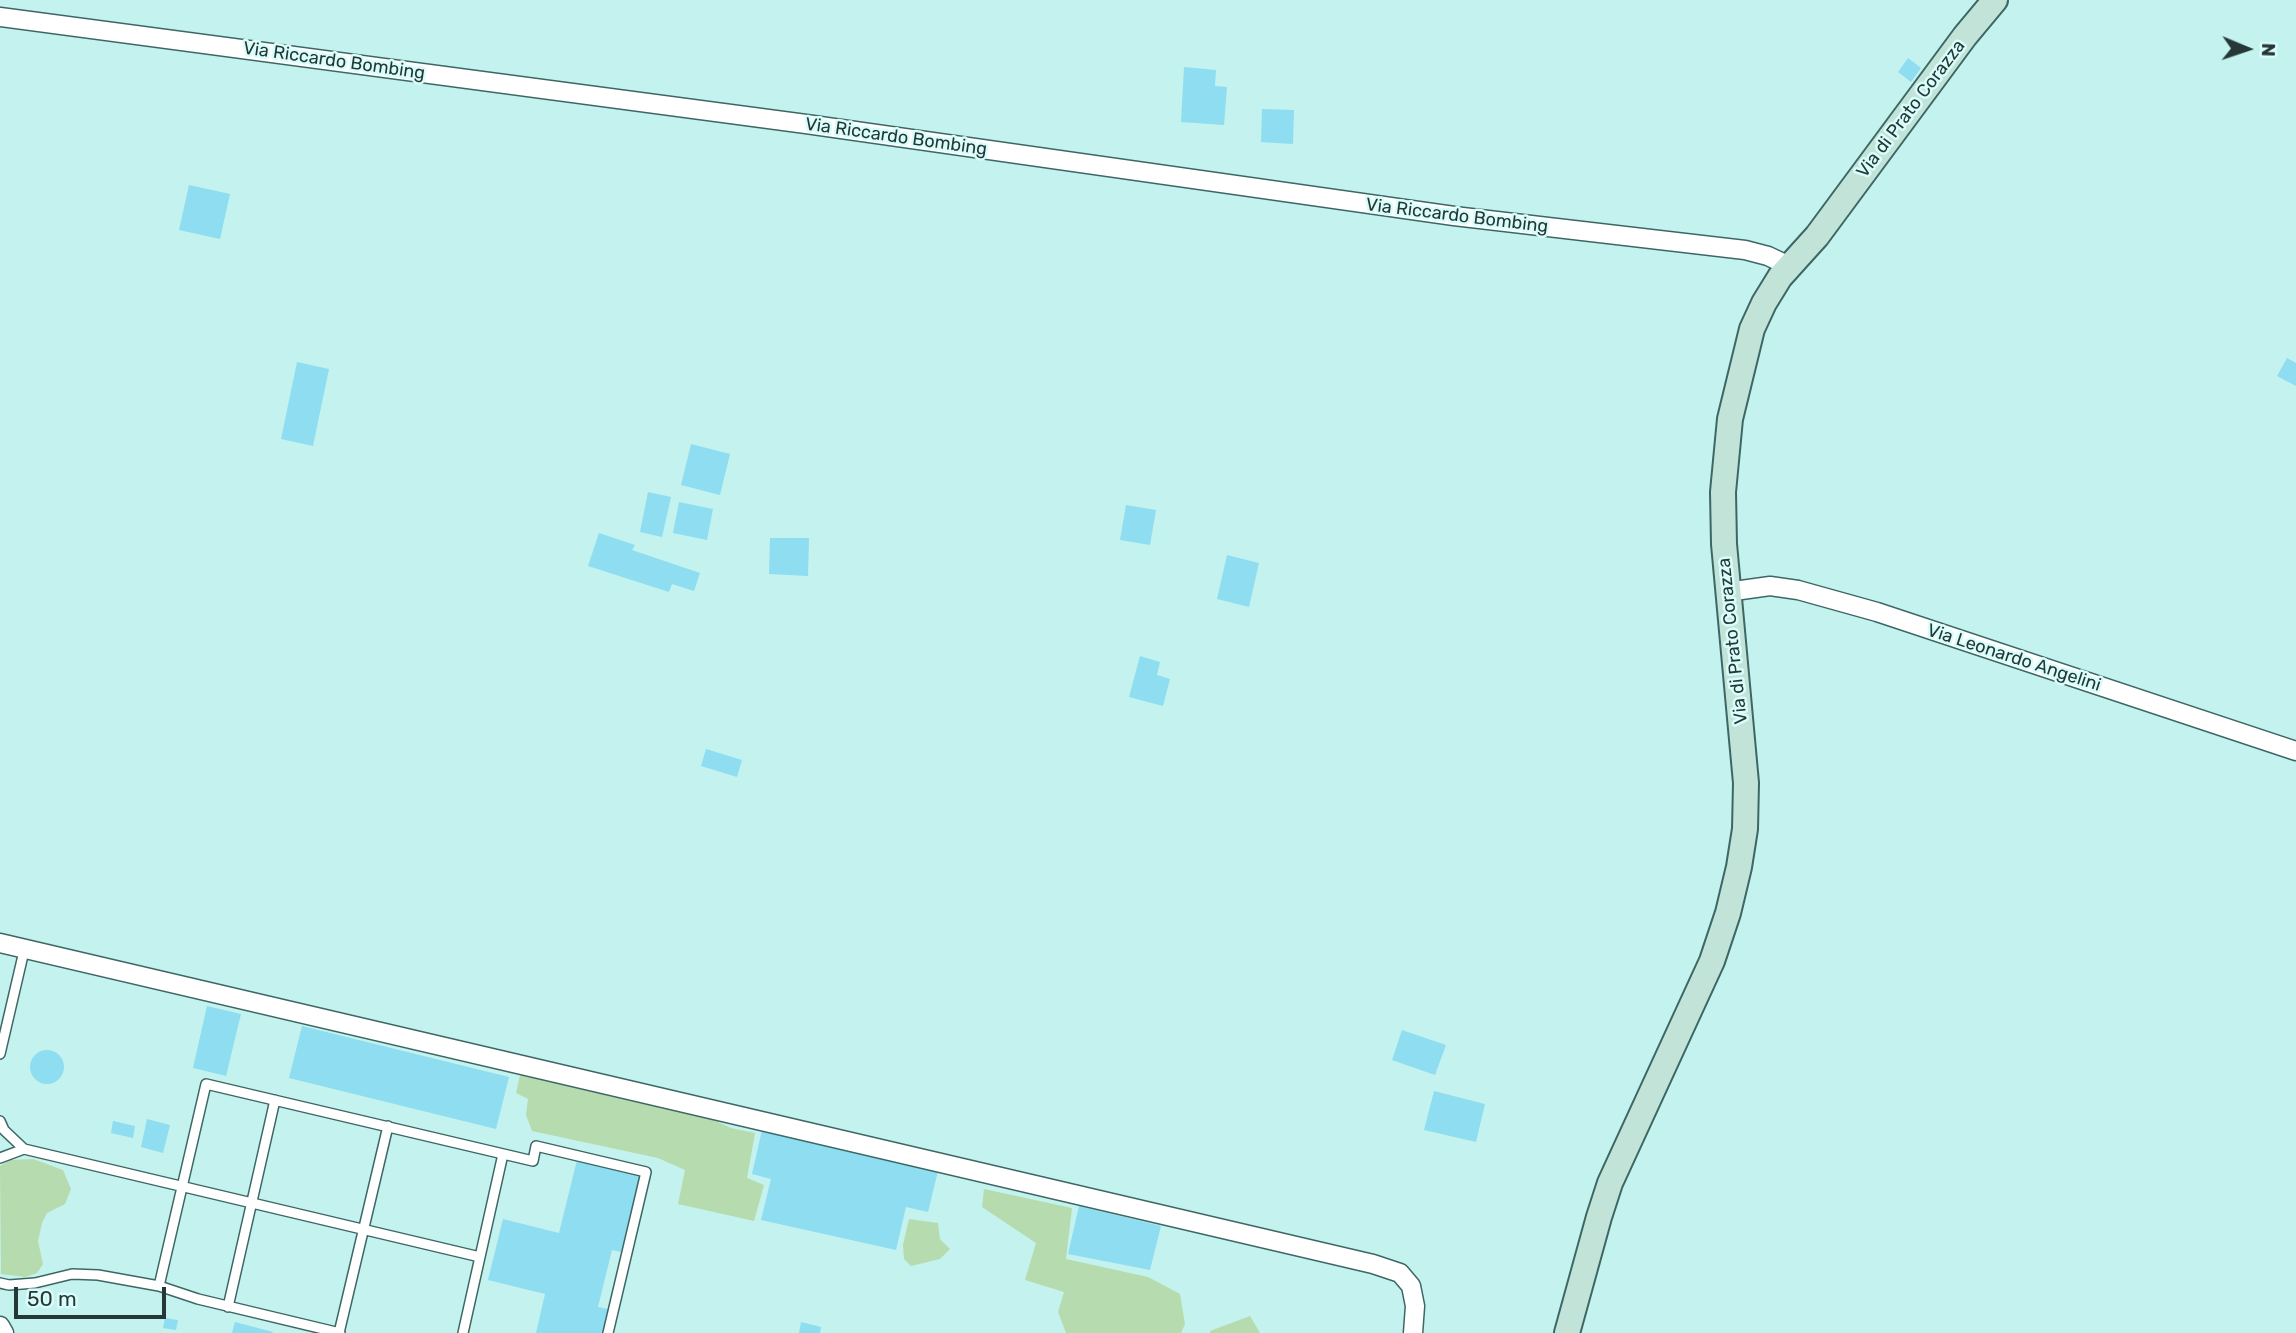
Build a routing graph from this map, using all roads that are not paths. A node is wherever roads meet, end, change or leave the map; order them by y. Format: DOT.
graph roads {
  1 [pos="1995,0"];
  2 [pos="0,17"];
  3 [pos="1789,266"];
  4 [pos="1727,592"];
  5 [pos="2296,751"];
  6 [pos="0,943"];
  7 [pos="24,951"];
  8 [pos="0,1054"];
  9 [pos="275,1100"];
  10 [pos="0,1121"];
  11 [pos="388,1126"];
  12 [pos="23,1149"];
  13 [pos="503,1154"];
  14 [pos="0,1158"];
  15 [pos="182,1187"];
  16 [pos="252,1203"];
  17 [pos="364,1230"];
  18 [pos="480,1257"];
  19 [pos="0,1283"];
  20 [pos="159,1286"];
  21 [pos="228,1307"];
  22 [pos="0,1326"];
  23 [pos="4,1333"];
  24 [pos="340,1333"];
  25 [pos="463,1333"];
  26 [pos="608,1333"];
  27 [pos="1413,1333"];
  28 [pos="1567,1333"];
  1 -- 3 [label="street, Via di Prato Corazza"];
  2 -- 3 [label="street, Via Riccardo Bombing"];
  3 -- 4 [label="street, Via di Prato Corazza"];
  4 -- 5 [label="street, Via Leonardo Angelini"];
  4 -- 28 [label="street, Via di Prato Corazza"];
  6 -- 7 [label="street"];
  7 -- 8 [label="lane"];
  7 -- 27 [label="street"];
  9 -- 11 [label="lane"];
  9 -- 15 [label="lane"];
  9 -- 16 [label="lane"];
  10 -- 12 [label="lane"];
  11 -- 13 [label="lane"];
  11 -- 17 [label="lane"];
  12 -- 14 [label="lane"];
  12 -- 15 [label="lane"];
  13 -- 18 [label="lane"];
  13 -- 26 [label="lane"];
  15 -- 16 [label="lane"];
  15 -- 20 [label="lane"];
  16 -- 17 [label="lane"];
  16 -- 21 [label="lane"];
  17 -- 18 [label="lane"];
  17 -- 24 [label="lane"];
  18 -- 25 [label="lane"];
  19 -- 20 [label="lane"];
  20 -- 21 [label="lane"];
  21 -- 24 [label="lane"];
  22 -- 23 [label="street"];
}
